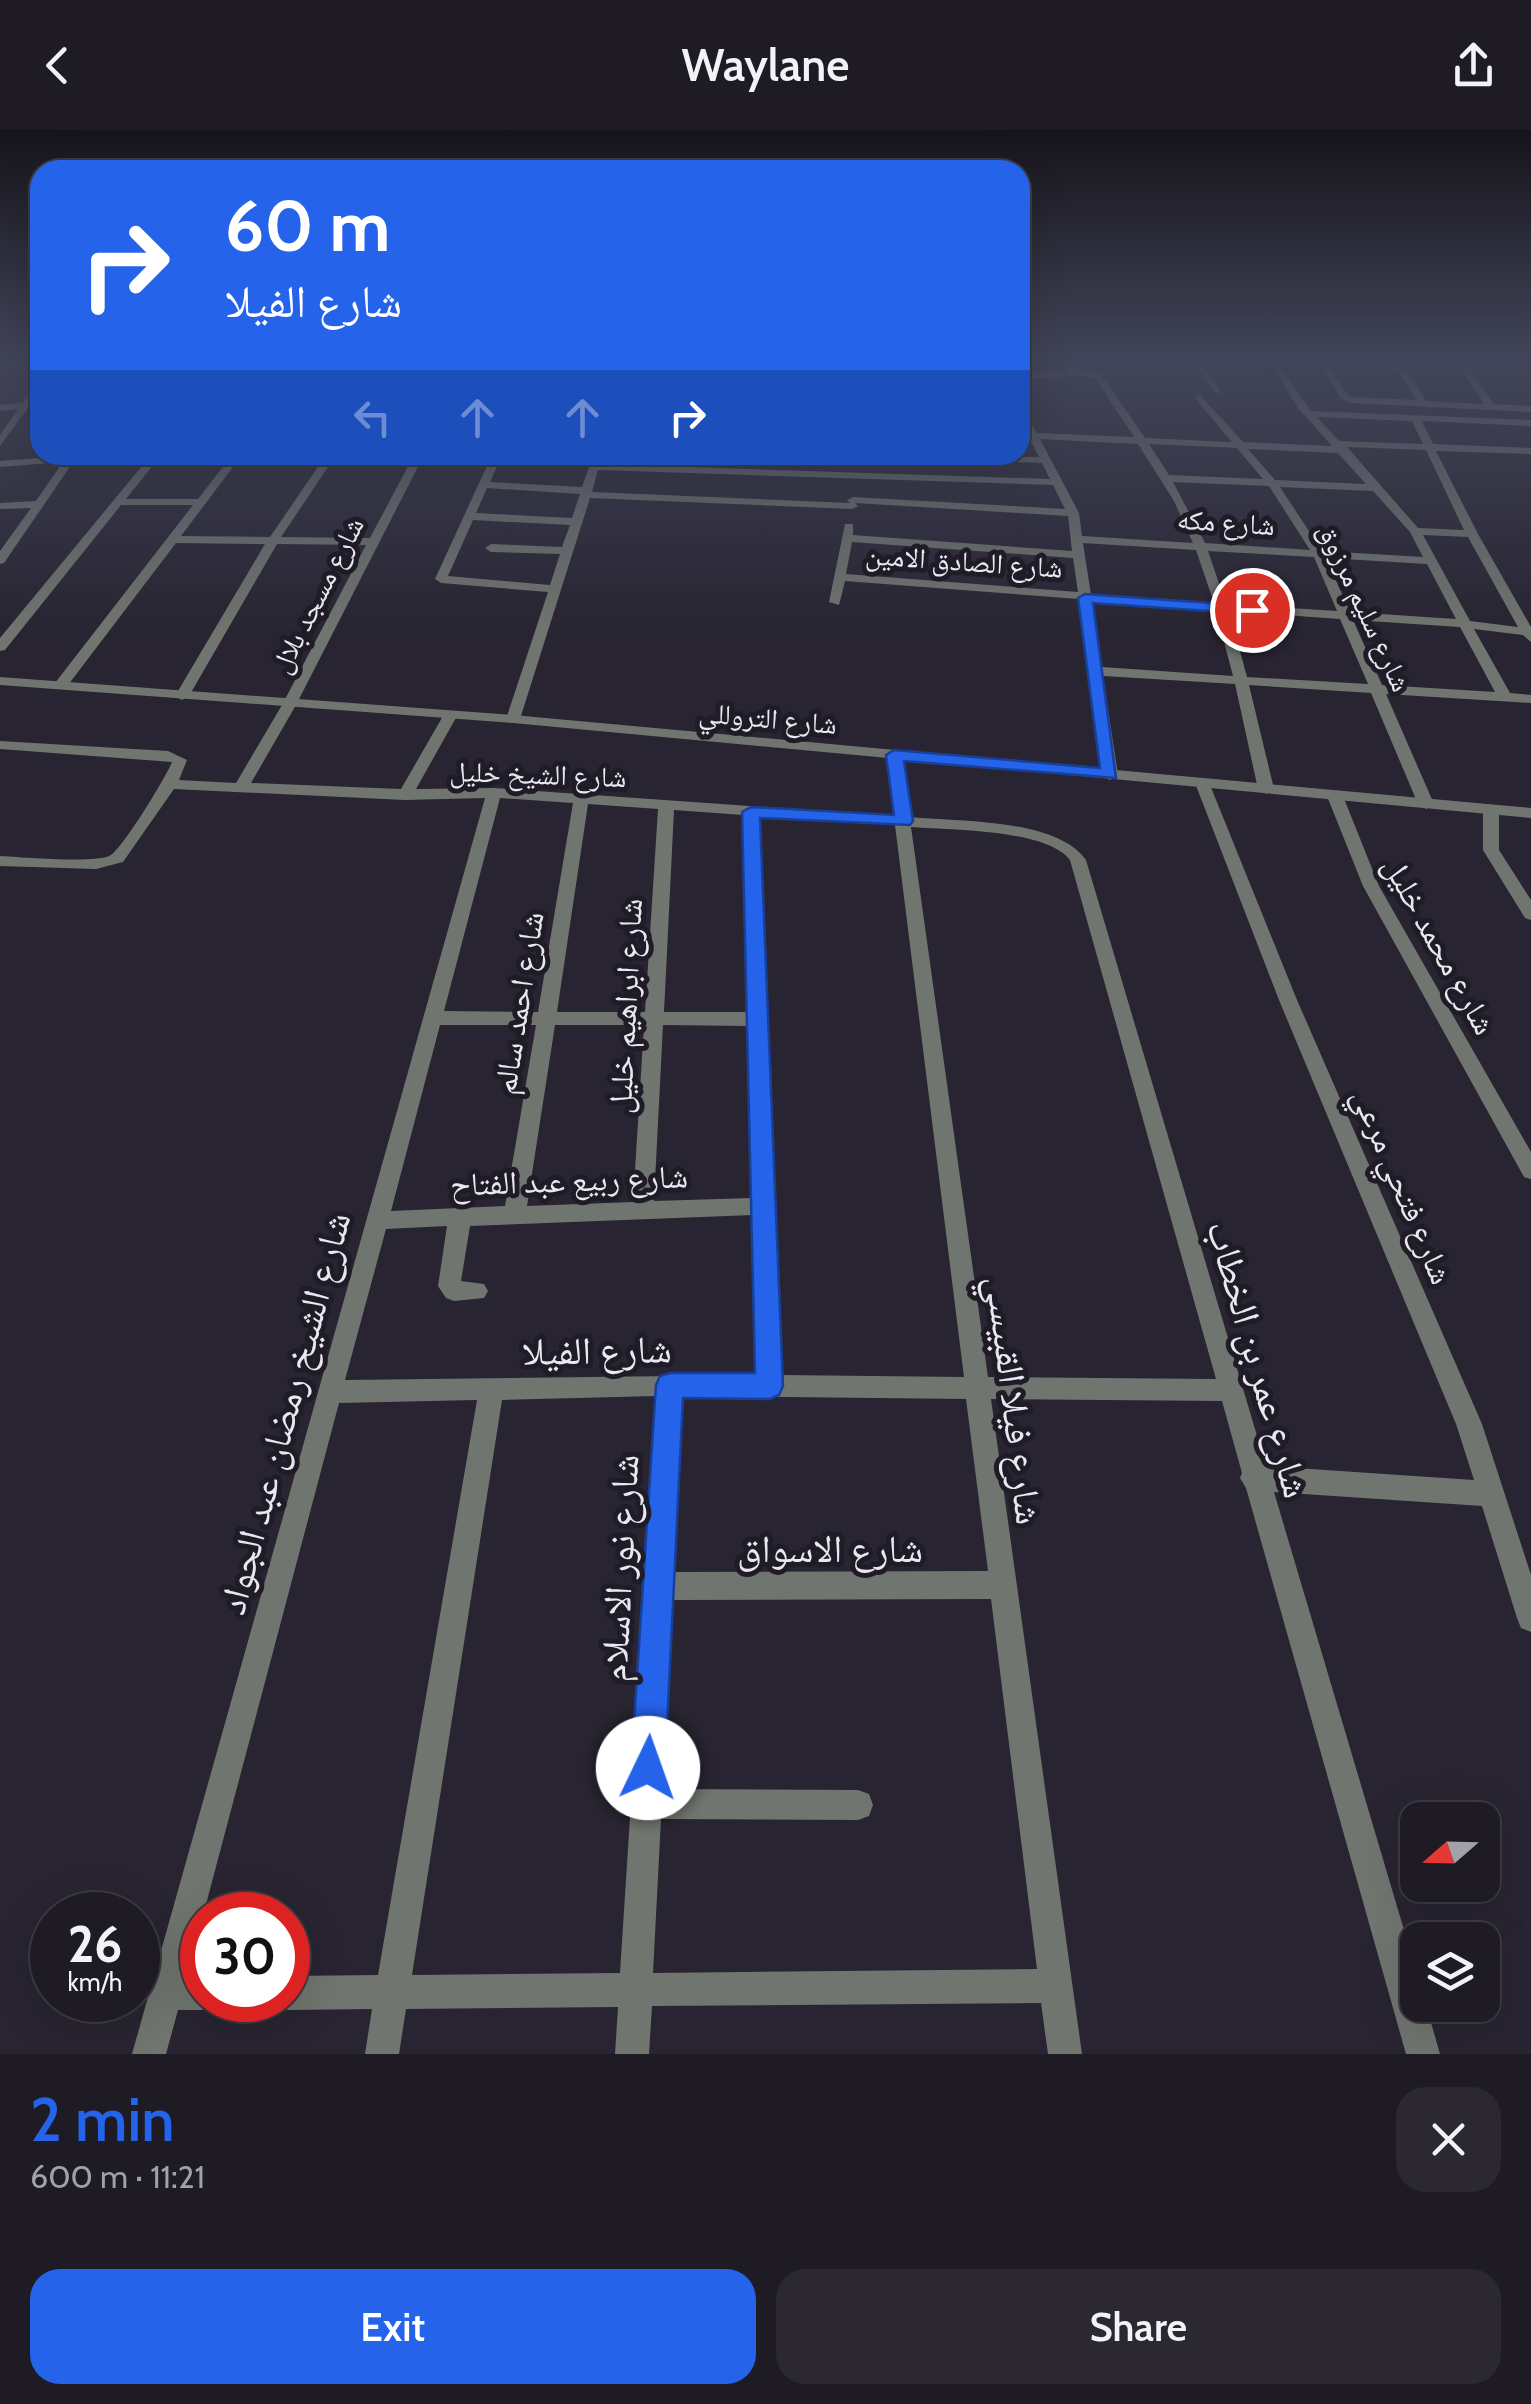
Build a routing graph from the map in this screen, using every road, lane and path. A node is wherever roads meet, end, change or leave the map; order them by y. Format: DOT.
graph roads {
  1 [pos="1040,453"];
  2 [pos="1149,453"];
  3 [pos="1249,453"];
  4 [pos="1347,453"];
  5 [pos="1431,453"];
  6 [pos="1030,459"];
  7 [pos="1046,460"];
  8 [pos="30,461"];
  9 [pos="0,464"];
  10 [pos="66,465"];
  11 [pos="148,465"];
  12 [pos="229,465"];
  13 [pos="324,465"];
  14 [pos="413,465"];
  15 [pos="492,465"];
  16 [pos="595,465"];
  17 [pos="712,465"];
  18 [pos="856,470"];
  19 [pos="1167,478"];
  20 [pos="1056,482"];
  21 [pos="1272,483"];
  22 [pos="483,485"];
  23 [pos="1378,488"];
  24 [pos="586,493"];
  25 [pos="120,502"];
  26 [pos="199,502"];
  27 [pos="853,503"];
  28 [pos="39,504"];
  29 [pos="0,506"];
  30 [pos="1073,513"];
  31 [pos="469,516"];
  32 [pos="577,522"];
  33 [pos="1415,530"];
  34 [pos="1472,534"];
  35 [pos="847,538"];
  36 [pos="171,539"];
  37 [pos="1076,539"];
  38 [pos="273,540"];
  39 [pos="371,542"];
  40 [pos="1200,544"];
  41 [pos="492,548"];
  42 [pos="567,551"];
  43 [pos="1318,553"];
  44 [pos="1078,555"];
  45 [pos="0,560"];
  46 [pos="1432,561"];
  47 [pos="840,577"];
  48 [pos="555,589"];
  49 [pos="1084,597"];
  50 [pos="835,602"];
  51 [pos="1220,608"];
  52 [pos="1348,617"];
  53 [pos="1465,625"];
  54 [pos="1529,635"];
  55 [pos="0,648"];
  56 [pos="1095,672"];
  57 [pos="0,681"];
  58 [pos="1241,681"];
  59 [pos="60,686"];
  60 [pos="1378,691"];
  61 [pos="182,696"];
  62 [pos="1504,698"];
  63 [pos="1531,699"];
  64 [pos="290,705"];
  65 [pos="450,716"];
  66 [pos="513,719"];
  67 [pos="0,745"];
  68 [pos="894,755"];
  69 [pos="1110,774"];
  70 [pos="1203,783"];
  71 [pos="170,784"];
  72 [pos="241,788"];
  73 [pos="1266,789"];
  74 [pos="494,793"];
  75 [pos="405,795"];
  76 [pos="1335,796"];
  77 [pos="581,800"];
  78 [pos="1426,804"];
  79 [pos="666,806"];
  80 [pos="1491,810"];
  81 [pos="751,812"];
  82 [pos="1531,813"];
  83 [pos="904,821"];
  84 [pos="0,861"];
  85 [pos="1531,914"];
  86 [pos="433,1018"];
  87 [pos="758,1019"];
  88 [pos="654,1020"];
  89 [pos="546,1021"];
  90 [pos="1531,1171"];
  91 [pos="765,1206"];
  92 [pos="643,1210"];
  93 [pos="515,1215"];
  94 [pos="460,1217"];
  95 [pos="376,1220"];
  96 [pos="476,1291"];
  97 [pos="670,1385"];
  98 [pos="770,1386"];
  99 [pos="976,1388"];
  100 [pos="492,1390"];
  101 [pos="1228,1390"];
  102 [pos="328,1392"];
  103 [pos="1254,1478"];
  104 [pos="1494,1494"];
  105 [pos="1001,1585"];
  106 [pos="658,1586"];
  107 [pos="1531,1618"];
  108 [pos="646,1804"];
  109 [pos="858,1805"];
  110 [pos="1056,1986"];
  111 [pos="636,1989"];
  112 [pos="310,1992"];
  113 [pos="392,1992"];
  114 [pos="166,1993"];
  115 [pos="180,1993"];
  116 [pos="149,2054"];
  117 [pos="382,2054"];
  118 [pos="632,2054"];
  119 [pos="1065,2054"];
  120 [pos="1423,2054"];
  1 -- 7 [label="street"];
  2 -- 19 [label="street"];
  3 -- 21 [label="street, شارع سليم مرزوق"];
  4 -- 23 [label="street"];
  5 -- 34 [label="street"];
  6 -- 7 [label="street"];
  7 -- 20 [label="street"];
  8 -- 9 [label="street"];
  10 -- 28 [label="street"];
  11 -- 25 [label="street"];
  12 -- 26 [label="street"];
  13 -- 38 [label="street"];
  14 -- 39 [label="street, شارع مسجد بلال"];
  15 -- 22 [label="street"];
  16 -- 24 [label="street"];
  17 -- 18 [label="street"];
  18 -- 20 [label="street"];
  18 -- 27 [label="street"];
  19 -- 21 [label="street"];
  19 -- 40 [label="street"];
  20 -- 30 [label="street"];
  21 -- 23 [label="street"];
  21 -- 43 [label="street, شارع سليم مرزوق"];
  22 -- 24 [label="street"];
  22 -- 31 [label="street"];
  23 -- 33 [label="street"];
  24 -- 27 [label="street"];
  24 -- 32 [label="street"];
  25 -- 26 [label="street"];
  25 -- 55 [label="street"];
  26 -- 36 [label="street"];
  27 -- 30 [label="street"];
  27 -- 35 [label="street"];
  28 -- 29 [label="street"];
  28 -- 45 [label="street"];
  30 -- 37 [label="street"];
  31 -- 32 [label="street"];
  31 -- 48 [label="street"];
  32 -- 42 [label="street"];
  33 -- 34 [label="street"];
  33 -- 46 [label="street"];
  34 -- 54 [label="street"];
  35 -- 44 [label="street"];
  35 -- 47 [label="street"];
  36 -- 38 [label="street"];
  36 -- 59 [label="street"];
  37 -- 40 [label="street, شارع مكه"];
  37 -- 44 [label="street"];
  38 -- 39 [label="street"];
  38 -- 61 [label="street"];
  39 -- 64 [label="street, شارع مسجد بلال"];
  40 -- 43 [label="street, شارع مكه"];
  40 -- 51 [label="street"];
  41 -- 42 [label="street"];
  42 -- 48 [label="street"];
  43 -- 46 [label="street, شارع مكه"];
  43 -- 52 [label="street, شارع سليم مرزوق"];
  44 -- 49 [label="street"];
  46 -- 53 [label="street"];
  47 -- 49 [label="street, شارع الصادق الامين"];
  47 -- 50 [label="street"];
  48 -- 66 [label="street"];
  49 -- 51 [label="street, شارع الصادق الامين"];
  49 -- 56 [label="street"];
  51 -- 52 [label="street, شارع الصادق الامين"];
  51 -- 58 [label="street"];
  52 -- 53 [label="street, شارع الصادق الامين"];
  52 -- 60 [label="street, شارع سليم مرزوق"];
  53 -- 54 [label="street, شارع الصادق الامين"];
  53 -- 62 [label="street"];
  56 -- 58 [label="street"];
  56 -- 69 [label="street"];
  57 -- 59 [label="street, شارع التروللي"];
  58 -- 60 [label="street"];
  58 -- 73 [label="street"];
  59 -- 61 [label="street, شارع التروللي"];
  60 -- 62 [label="street"];
  60 -- 78 [label="street, شارع سليم مرزوق"];
  61 -- 64 [label="street, شارع التروللي"];
  62 -- 63 [label="street"];
  64 -- 65 [label="street, شارع التروللي"];
  64 -- 72 [label="street, شارع مسجد بلال"];
  65 -- 66 [label="street, شارع التروللي"];
  65 -- 75 [label="street"];
  66 -- 68 [label="street, شارع التروللي"];
  67 -- 71 [label="street"];
  68 -- 69 [label="street, شارع التروللي"];
  68 -- 83 [label="street, شارع فيلا القبيسي"];
  69 -- 70 [label="street, شارع التروللي"];
  70 -- 73 [label="street, شارع التروللي"];
  70 -- 104 [label="street, شارع فتحي مرعي"];
  71 -- 72 [label="street, شارع الشيخ خليل"];
  71 -- 84 [label="street"];
  72 -- 75 [label="street, شارع الشيخ خليل"];
  73 -- 76 [label="street, شارع التروللي"];
  74 -- 75 [label="street, شارع الشيخ خليل"];
  74 -- 77 [label="street, شارع الشيخ خليل"];
  74 -- 86 [label="street, شارع الشيخ رمضان عبد الجواد"];
  76 -- 78 [label="street, شارع التروللي"];
  76 -- 90 [label="street, شارع محمد خليل"];
  77 -- 79 [label="street, شارع الشيخ خليل"];
  77 -- 89 [label="street, شارع احمد سالم"];
  78 -- 80 [label="street, شارع التروللي"];
  79 -- 81 [label="street, شارع الشيخ خليل"];
  79 -- 88 [label="street, شارع ابراهيم خليل"];
  80 -- 82 [label="street, شارع التروللي"];
  80 -- 85 [label="street"];
  81 -- 83 [label="street, شارع الشيخ خليل"];
  81 -- 87 [label="street"];
  83 -- 99 [label="street, شارع فيلا القبيسي"];
  83 -- 101 [label="street, شارع عمر بن الخطاب"];
  86 -- 89 [label="street"];
  86 -- 95 [label="street, شارع الشيخ رمضان عبد الجواد"];
  87 -- 88 [label="street"];
  87 -- 91 [label="street"];
  88 -- 89 [label="street"];
  88 -- 92 [label="street, شارع ابراهيم خليل"];
  89 -- 93 [label="street, شارع احمد سالم"];
  91 -- 92 [label="street, شارع ربيع عبد الفتاح"];
  91 -- 98 [label="street"];
  92 -- 93 [label="street, شارع ربيع عبد الفتاح"];
  93 -- 94 [label="street, شارع ربيع عبد الفتاح"];
  94 -- 95 [label="street, شارع ربيع عبد الفتاح"];
  94 -- 96 [label="street"];
  95 -- 102 [label="street, شارع الشيخ رمضان عبد الجواد"];
  97 -- 98 [label="street, شارع الفيلا"];
  97 -- 100 [label="street, شارع الفيلا"];
  97 -- 106 [label="street, شارع نور الاسلام"];
  98 -- 99 [label="street, شارع الفيلا"];
  99 -- 101 [label="street, شارع الفيلا"];
  99 -- 105 [label="street, شارع فيلا القبيسي"];
  100 -- 102 [label="street, شارع الفيلا"];
  100 -- 113 [label="street"];
  101 -- 103 [label="street, شارع عمر بن الخطاب"];
  102 -- 114 [label="street, شارع الشيخ رمضان عبد الجواد"];
  103 -- 104 [label="street"];
  103 -- 120 [label="street, شارع عمر بن الخطاب"];
  104 -- 107 [label="street, شارع فتحي مرعي"];
  105 -- 106 [label="street, شارع الاسواق"];
  105 -- 110 [label="street, شارع فيلا القبيسي"];
  106 -- 108 [label="street, شارع نور الاسلام"];
  108 -- 109 [label="street"];
  108 -- 111 [label="street, شارع نور الاسلام"];
  110 -- 111 [label="street"];
  110 -- 119 [label="street, شارع فيلا القبيسي"];
  111 -- 113 [label="street"];
  111 -- 118 [label="street, شارع نور الاسلام"];
  112 -- 113 [label="street"];
  113 -- 117 [label="street"];
  114 -- 115 [label="street"];
  114 -- 116 [label="street, شارع الشيخ رمضان عبد الجواد"];
}
